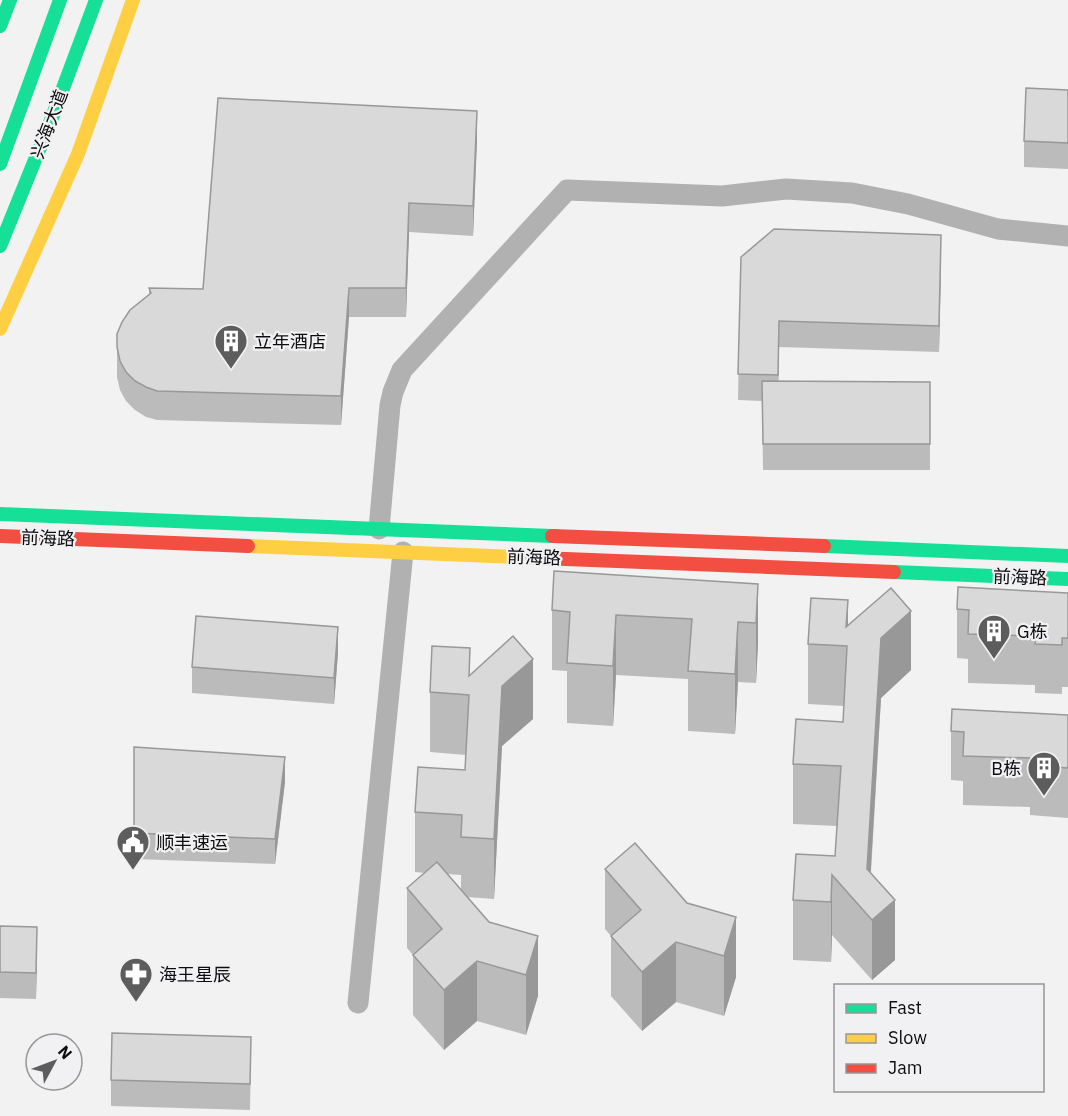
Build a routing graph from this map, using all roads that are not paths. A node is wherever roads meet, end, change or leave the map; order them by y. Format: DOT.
graph roads {
  1 [pos="10,0"];
  2 [pos="60,0"];
  3 [pos="96,0"];
  4 [pos="133,0"];
  5 [pos="0,26"];
  6 [pos="0,164"];
  7 [pos="1068,237"];
  8 [pos="0,246"];
  9 [pos="0,328"];
  10 [pos="0,514"];
  11 [pos="379,529"];
  12 [pos="0,536"];
  13 [pos="403,552"];
  14 [pos="1068,556"];
  15 [pos="1068,579"];
  16 [pos="358,1004"];
  1 -- 5 [label="street"];
  2 -- 6 [label="street"];
  3 -- 8 [label="street, 兴海大道"];
  4 -- 9 [label="street"];
  7 -- 11 [label="street"];
  10 -- 11 [label="street, 前海路"];
  11 -- 14 [label="street, 前海路"];
  12 -- 13 [label="street, 前海路"];
  13 -- 15 [label="street, 前海路"];
  13 -- 16 [label="street"];
}
